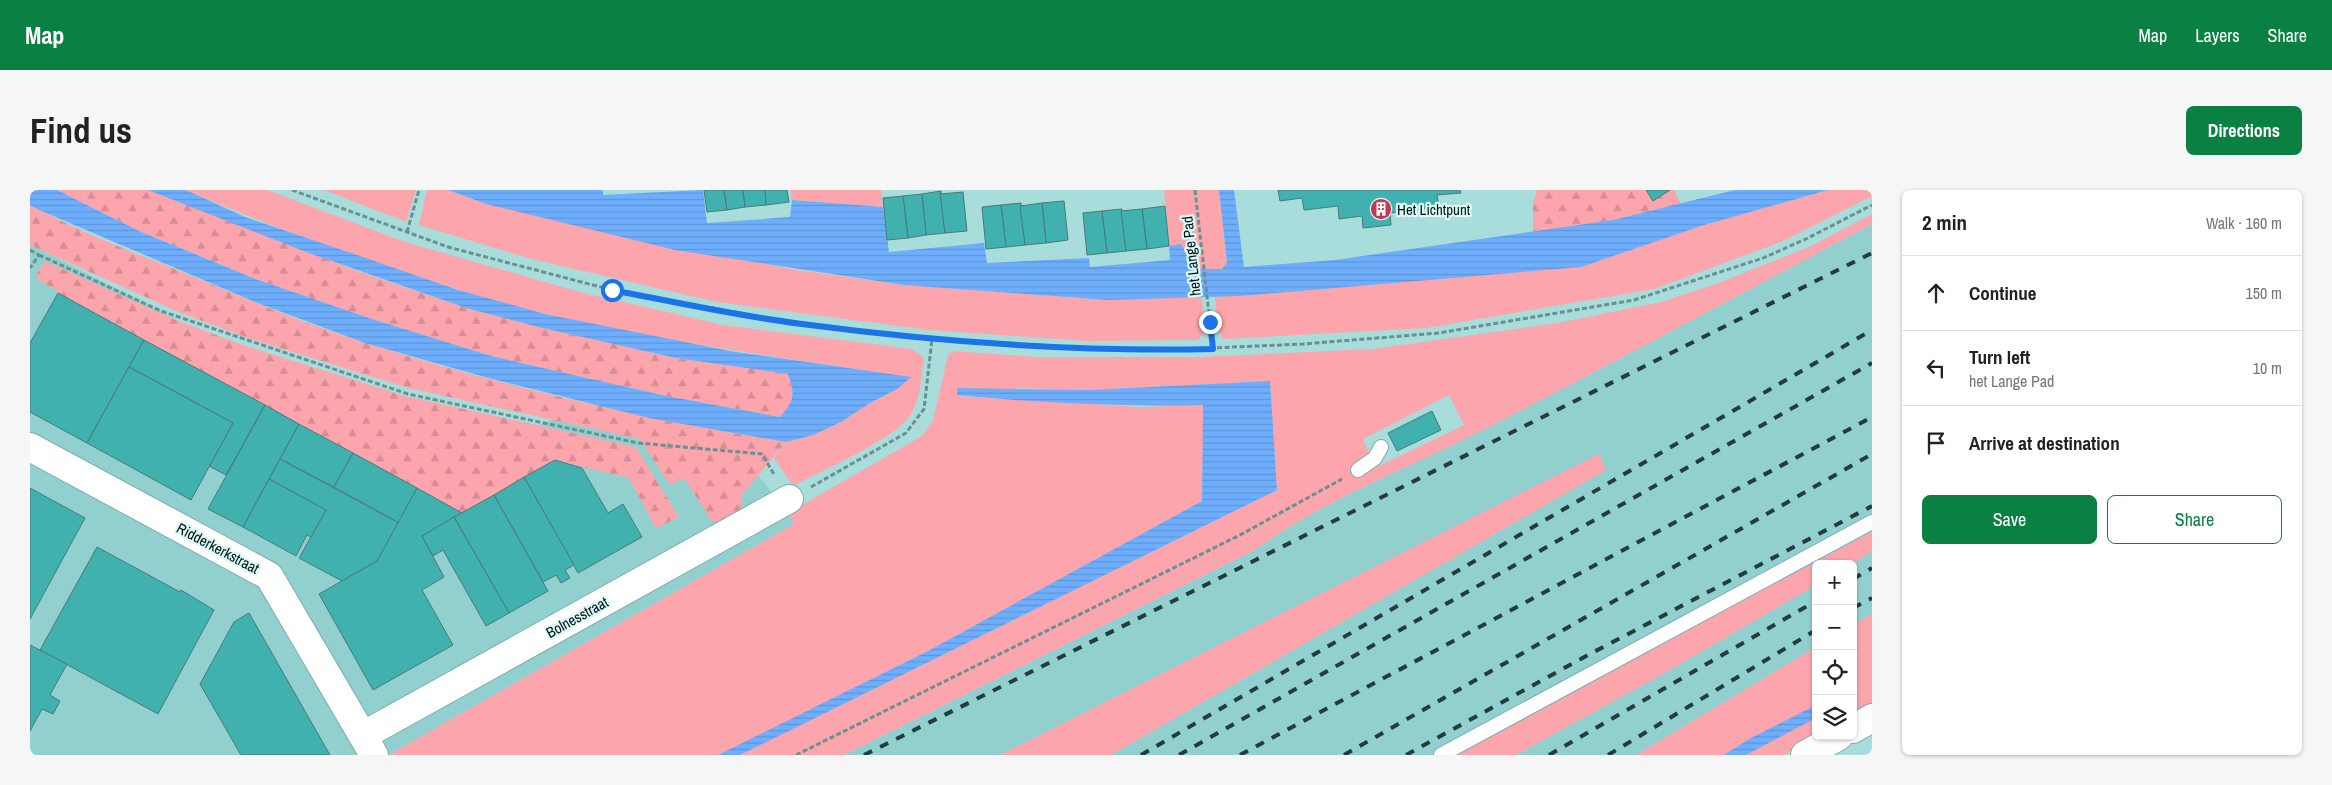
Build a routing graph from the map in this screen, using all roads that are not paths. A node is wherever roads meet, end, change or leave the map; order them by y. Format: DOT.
graph roads {
  1 [pos="30,447"];
  2 [pos="1381,447"];
  3 [pos="1358,470"];
  4 [pos="789,499"];
  5 [pos="1872,522"];
  6 [pos="1872,718"];
  7 [pos="1857,727"];
  8 [pos="1832,740"];
  9 [pos="369,745"];
  10 [pos="1441,755"];
  11 [pos="1805,755"];
  1 -- 9 [label="street, Ridderkerkstraat"];
  2 -- 3 [label="lane"];
  4 -- 9 [label="street, Bolnesstraat"];
  5 -- 10 [label="lane"];
  6 -- 7 [label="street"];
  8 -- 11 [label="street"];
}
